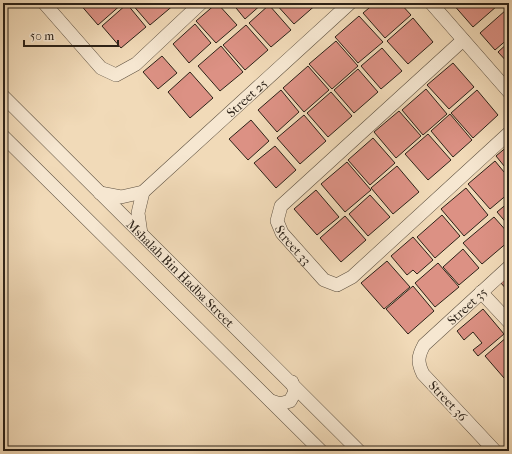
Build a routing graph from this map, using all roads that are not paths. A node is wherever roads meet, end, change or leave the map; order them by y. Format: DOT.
graph roads {
  1 [pos="201,3"];
  2 [pos="350,3"];
  3 [pos="431,3"];
  4 [pos="50,5"];
  5 [pos="463,40"];
  6 [pos="509,92"];
  7 [pos="3,96"];
  8 [pos="509,133"];
  9 [pos="3,136"];
  10 [pos="143,192"];
  11 [pos="100,193"];
  12 [pos="141,234"];
  13 [pos="509,267"];
  14 [pos="481,292"];
  15 [pos="509,322"];
  16 [pos="424,345"];
  17 [pos="292,382"];
  18 [pos="271,401"];
  19 [pos="321,451"];
  20 [pos="359,451"];
  21 [pos="495,451"];
  1 -- 4 [label="street"];
  2 -- 10 [label="street, Street 25"];
  3 -- 5 [label="street"];
  5 -- 6 [label="street"];
  5 -- 8 [label="street, Street 33"];
  7 -- 11 [label="street, Mshalah Bin Hadba Street"];
  9 -- 18 [label="street, Mshalah Bin Hadba Street"];
  10 -- 11 [label="street, Street 25"];
  10 -- 12 [label="street"];
  11 -- 12 [label="street, Mshalah Bin Hadba Street"];
  12 -- 17 [label="street, Mshalah Bin Hadba Street"];
  13 -- 14 [label="street, Street 35"];
  14 -- 15 [label="street"];
  14 -- 16 [label="street, Street 35"];
  16 -- 21 [label="street, Street 36"];
  17 -- 18 [label="street"];
  17 -- 20 [label="street, Mshalah Bin Hadba Street"];
  18 -- 19 [label="street, Mshalah Bin Hadba Street"];
}
